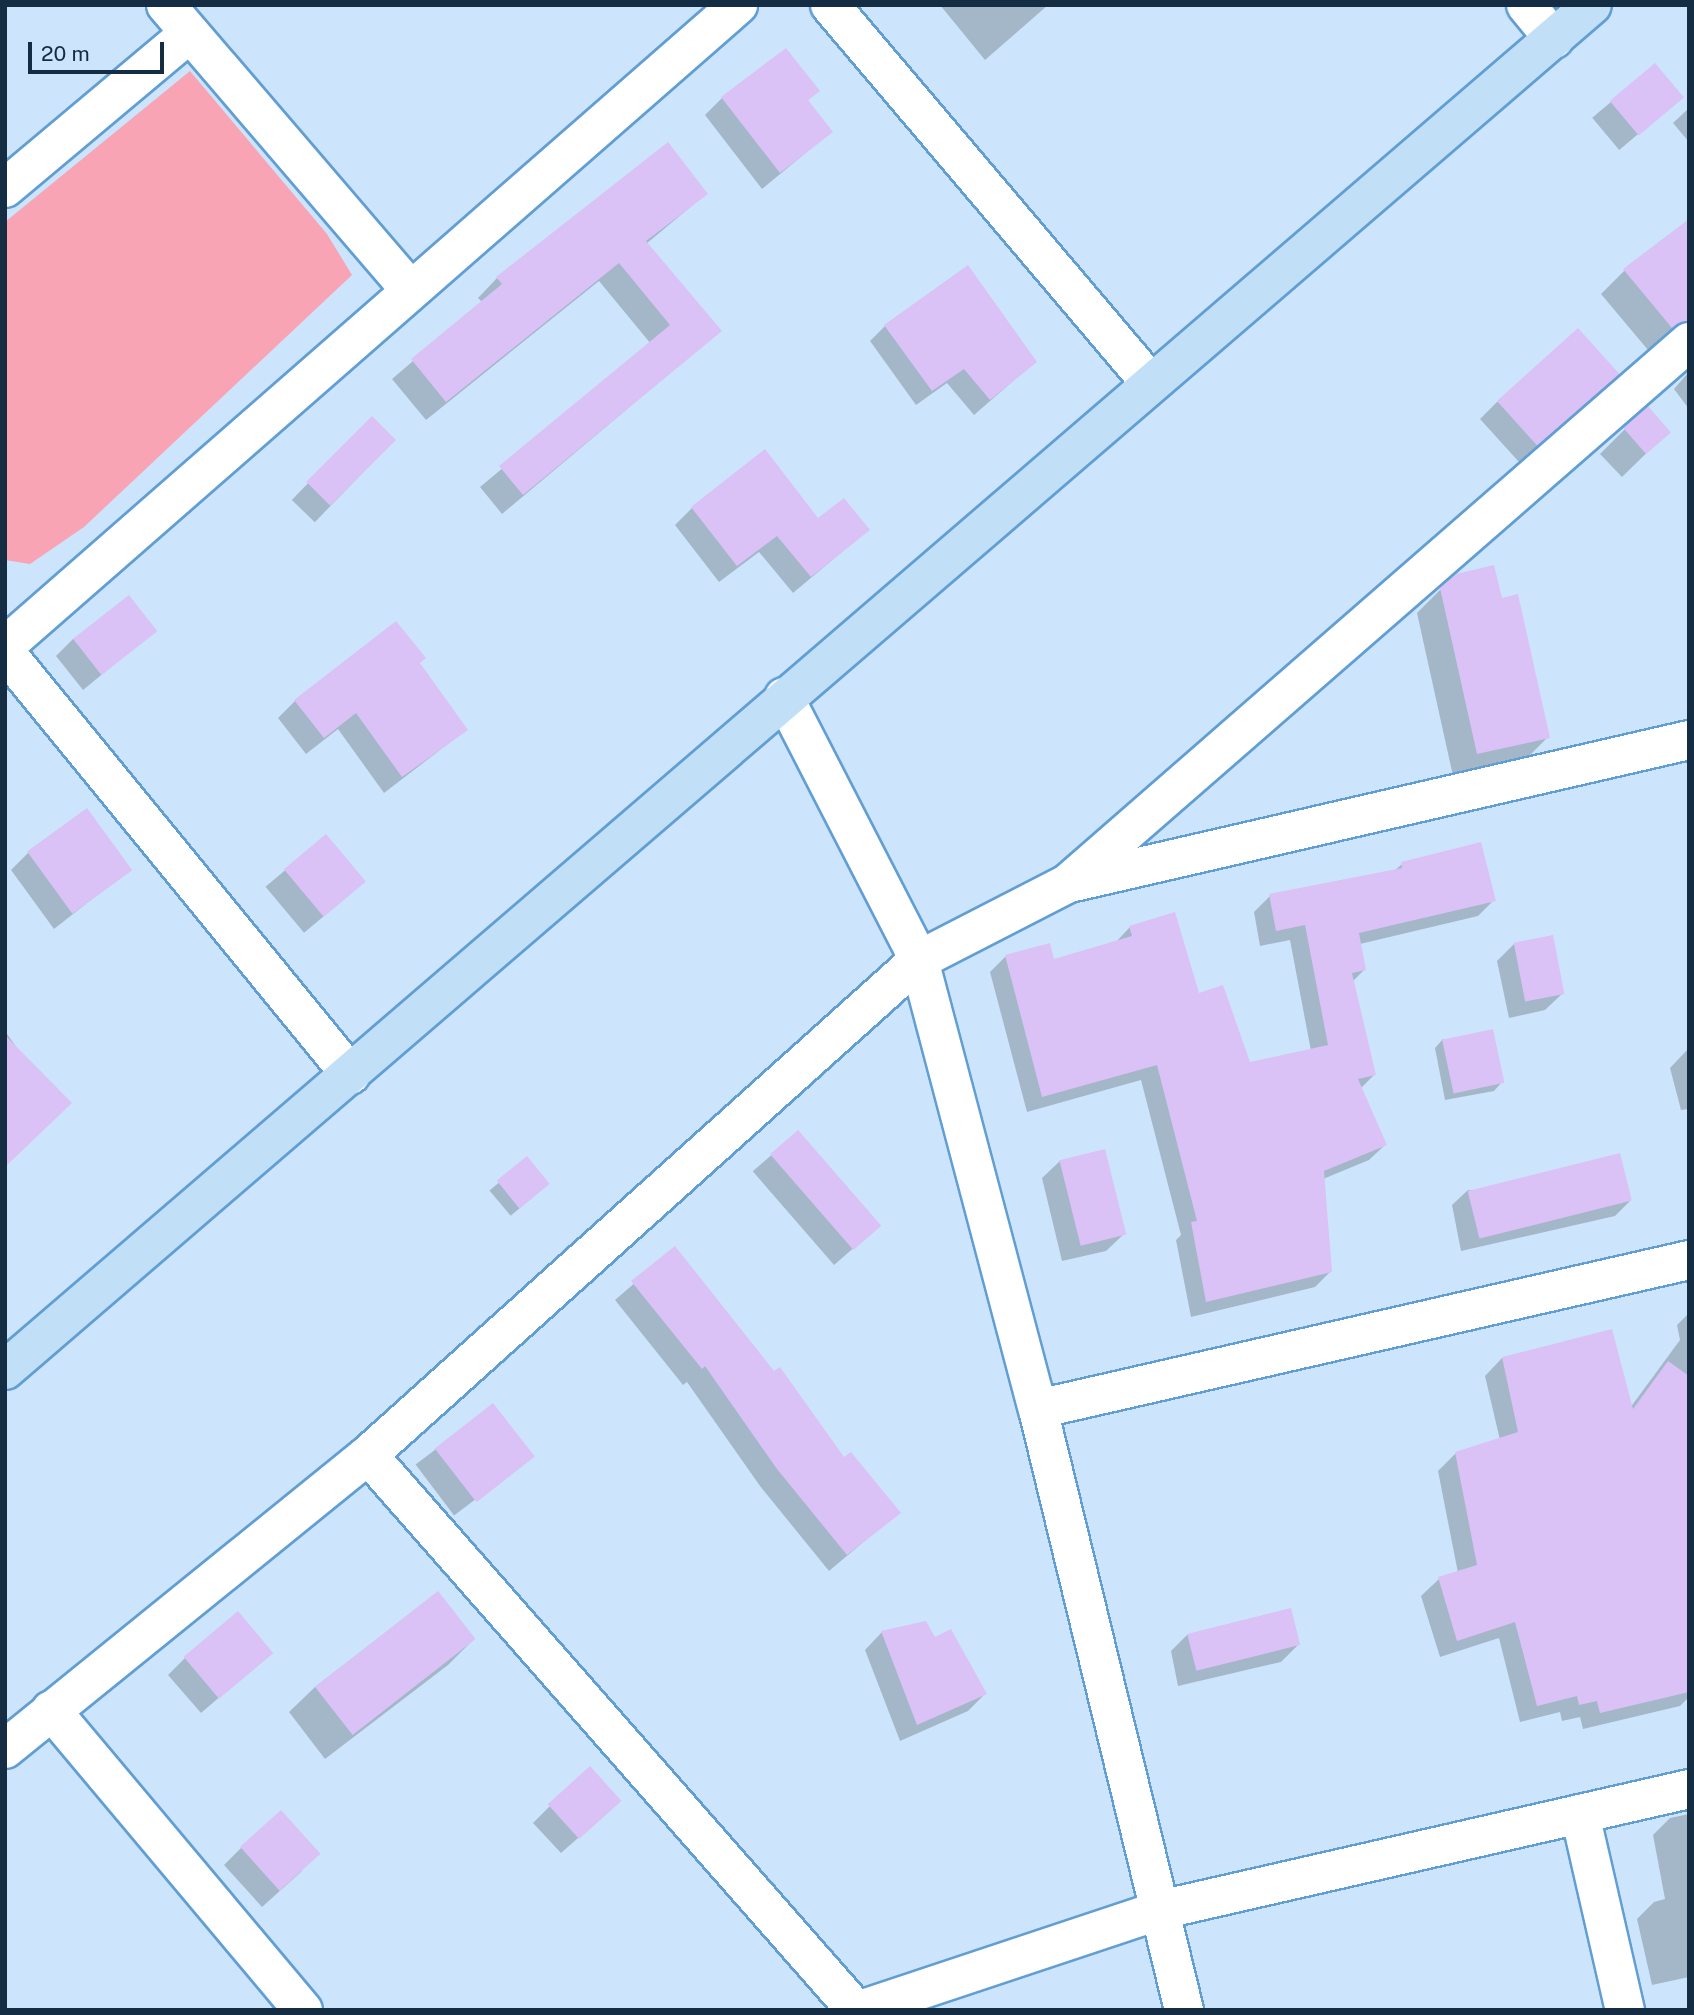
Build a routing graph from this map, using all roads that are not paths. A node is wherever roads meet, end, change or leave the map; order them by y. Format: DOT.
graph roads {
  1 [pos="738,5"];
  2 [pos="830,5"];
  3 [pos="1526,5"];
  4 [pos="1592,5"];
  5 [pos="178,19"];
  6 [pos="1554,38"];
  7 [pos="5,188"];
  8 [pos="410,290"];
  9 [pos="1689,342"];
  10 [pos="1150,382"];
  11 [pos="5,646"];
  12 [pos="5,652"];
  13 [pos="784,697"];
  14 [pos="1689,740"];
  15 [pos="1067,884"];
  16 [pos="919,960"];
  17 [pos="351,1075"];
  18 [pos="1689,1260"];
  19 [pos="5,1370"];
  20 [pos="1038,1409"];
  21 [pos="369,1455"];
  22 [pos="51,1710"];
  23 [pos="5,1749"];
  24 [pos="1689,1789"];
  25 [pos="1580,1814"];
  26 [pos="1160,1910"];
  27 [pos="303,2010"];
  28 [pos="858,2010"];
  29 [pos="1184,2010"];
  30 [pos="1625,2010"];
  1 -- 8 [label="street"];
  2 -- 10 [label="street"];
  3 -- 6 [label="street"];
  4 -- 6 [label="street"];
  5 -- 7 [label="street"];
  5 -- 8 [label="street"];
  6 -- 10 [label="street"];
  8 -- 11 [label="street"];
  9 -- 15 [label="street"];
  10 -- 13 [label="street"];
  12 -- 17 [label="street"];
  13 -- 16 [label="street"];
  13 -- 17 [label="street"];
  14 -- 15 [label="street"];
  15 -- 16 [label="street"];
  16 -- 20 [label="street"];
  16 -- 21 [label="street"];
  17 -- 19 [label="street"];
  18 -- 20 [label="street"];
  20 -- 26 [label="street"];
  21 -- 22 [label="street"];
  21 -- 28 [label="street"];
  22 -- 23 [label="street"];
  22 -- 27 [label="street"];
  24 -- 25 [label="street"];
  25 -- 26 [label="street"];
  25 -- 30 [label="street"];
  26 -- 28 [label="street"];
  26 -- 29 [label="street"];
}
